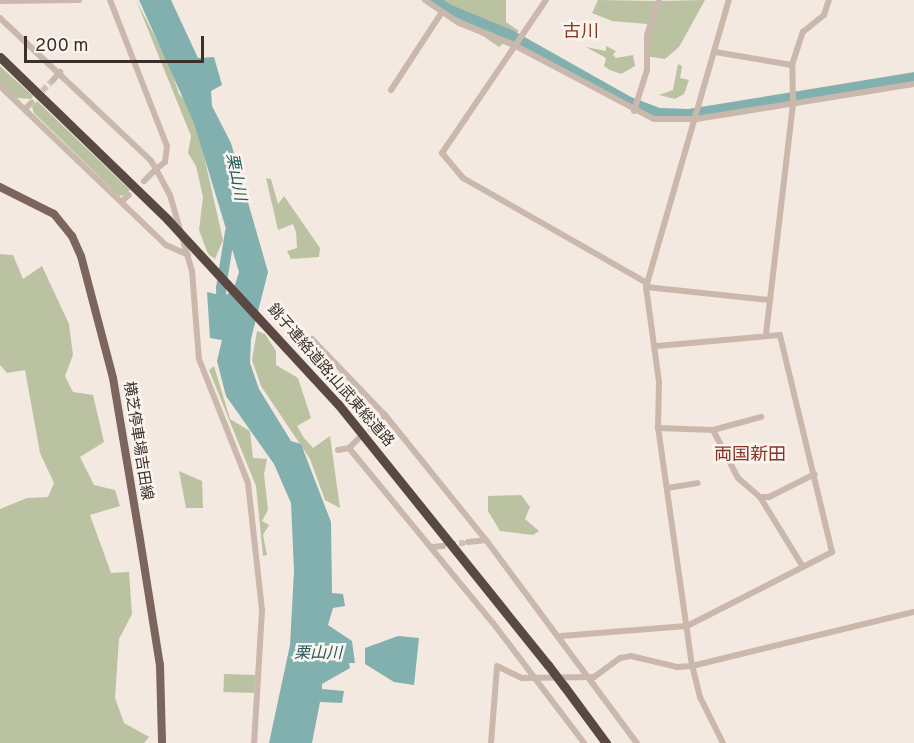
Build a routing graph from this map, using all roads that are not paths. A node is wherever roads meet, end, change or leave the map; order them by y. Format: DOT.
graph roads {
  1 [pos="79,0"];
  2 [pos="110,0"];
  3 [pos="425,0"];
  4 [pos="546,0"];
  5 [pos="659,0"];
  6 [pos="729,0"];
  7 [pos="829,0"];
  8 [pos="0,1"];
  9 [pos="441,12"];
  10 [pos="0,18"];
  11 [pos="514,45"];
  12 [pos="715,52"];
  13 [pos="0,57"];
  14 [pos="792,65"];
  15 [pos="60,72"];
  16 [pos="53,80"];
  17 [pos="914,84"];
  18 [pos="0,86"];
  19 [pos="391,90"];
  20 [pos="32,102"];
  21 [pos="793,104"];
  22 [pos="26,108"];
  23 [pos="634,111"];
  24 [pos="697,115"];
  25 [pos="156,169"];
  26 [pos="144,181"];
  27 [pos="0,187"];
  28 [pos="129,195"];
  29 [pos="122,201"];
  30 [pos="189,255"];
  31 [pos="647,285"];
  32 [pos="770,300"];
  33 [pos="766,334"];
  34 [pos="312,339"];
  35 [pos="656,346"];
  36 [pos="384,415"];
  37 [pos="760,417"];
  38 [pos="370,428"];
  39 [pos="658,428"];
  40 [pos="713,430"];
  41 [pos="358,439"];
  42 [pos="349,448"];
  43 [pos="338,450"];
  44 [pos="815,474"];
  45 [pos="698,483"];
  46 [pos="668,488"];
  47 [pos="760,497"];
  48 [pos="486,540"];
  49 [pos="468,542"];
  50 [pos="443,546"];
  51 [pos="432,547"];
  52 [pos="803,567"];
  53 [pos="914,612"];
  54 [pos="687,626"];
  55 [pos="561,636"];
  56 [pos="692,666"];
  57 [pos="534,676"];
  58 [pos="589,677"];
  59 [pos="162,743"];
  60 [pos="254,743"];
  61 [pos="491,743"];
  62 [pos="584,743"];
  63 [pos="606,743"];
  64 [pos="637,743"];
  65 [pos="723,743"];
  1 -- 8 [label="street"];
  2 -- 25 [label="street"];
  3 -- 9 [label="street"];
  4 -- 11 [label="street"];
  5 -- 23 [label="street"];
  6 -- 12 [label="street"];
  7 -- 14 [label="street"];
  9 -- 11 [label="street"];
  9 -- 19 [label="street"];
  10 -- 15 [label="street"];
  11 -- 23 [label="street"];
  11 -- 31 [label="street"];
  12 -- 14 [label="street"];
  12 -- 24 [label="street"];
  13 -- 63 [label="highway, 銚子連絡道路;山武東総道路, bridge"];
  14 -- 21 [label="street"];
  15 -- 16 [label="street"];
  15 -- 25 [label="street"];
  17 -- 21 [label="street"];
  18 -- 22 [label="street"];
  20 -- 22 [label="street"];
  21 -- 24 [label="street"];
  21 -- 32 [label="street"];
  22 -- 29 [label="street"];
  23 -- 24 [label="street"];
  24 -- 31 [label="street"];
  25 -- 26 [label="street"];
  25 -- 30 [label="street"];
  27 -- 59 [label="main road, 横芝停車場吉田線"];
  28 -- 29 [label="street"];
  29 -- 30 [label="street"];
  30 -- 60 [label="street"];
  31 -- 32 [label="street"];
  31 -- 35 [label="street"];
  32 -- 33 [label="street"];
  33 -- 35 [label="street"];
  33 -- 44 [label="street"];
  34 -- 36 [label="street"];
  35 -- 39 [label="street"];
  36 -- 38 [label="street"];
  36 -- 48 [label="street"];
  37 -- 40 [label="street"];
  39 -- 40 [label="street"];
  39 -- 46 [label="street"];
  40 -- 47 [label="street"];
  41 -- 42 [label="street"];
  42 -- 43 [label="street"];
  42 -- 51 [label="street"];
  44 -- 47 [label="street"];
  44 -- 52 [label="street"];
  45 -- 46 [label="street"];
  46 -- 54 [label="street"];
  47 -- 52 [label="street"];
  48 -- 49 [label="street"];
  48 -- 55 [label="street"];
  50 -- 51 [label="street"];
  51 -- 57 [label="street"];
  52 -- 54 [label="street"];
  53 -- 56 [label="street"];
  54 -- 55 [label="street"];
  54 -- 56 [label="street"];
  55 -- 58 [label="street"];
  56 -- 58 [label="street"];
  56 -- 65 [label="street"];
  57 -- 58 [label="street"];
  57 -- 61 [label="street"];
  57 -- 62 [label="street"];
  58 -- 64 [label="street"];
}
